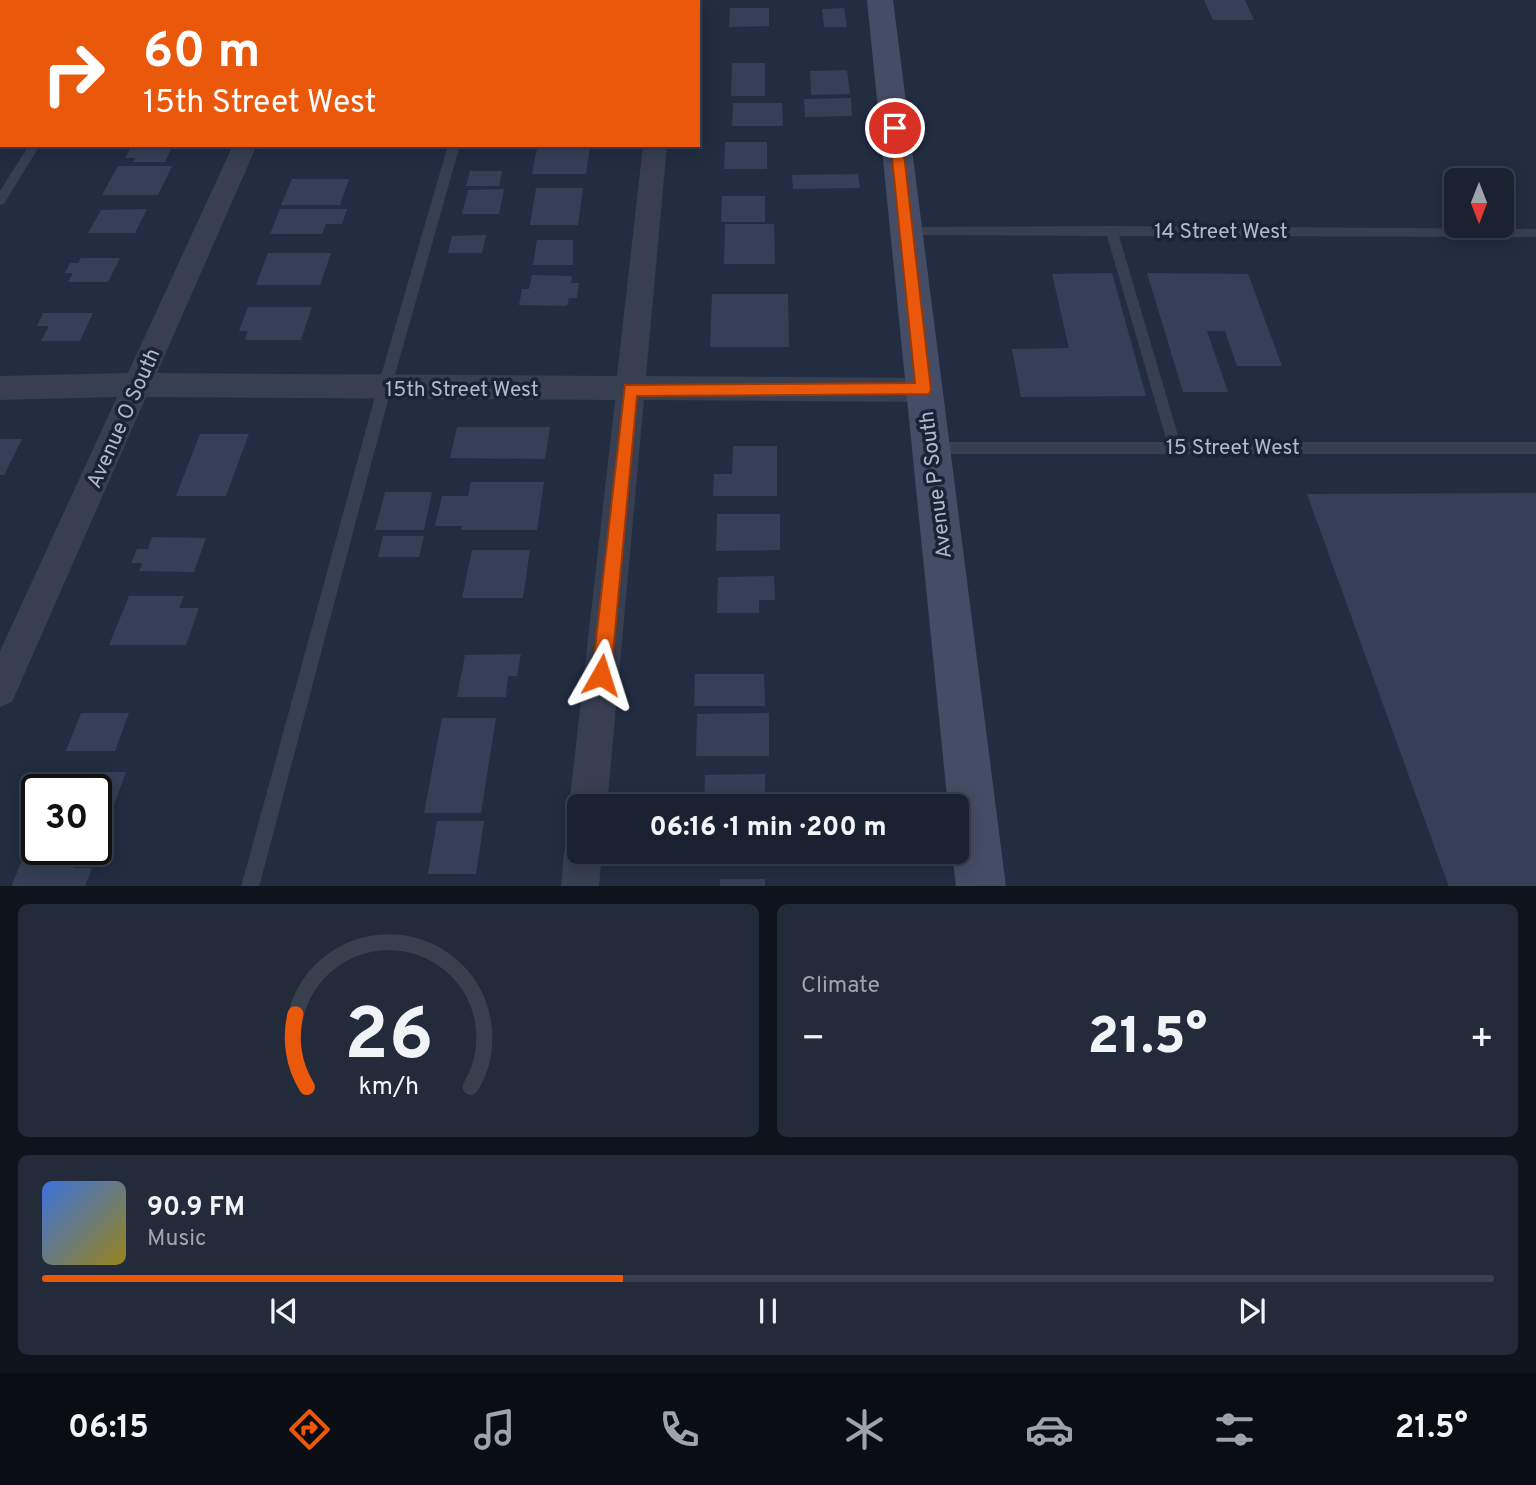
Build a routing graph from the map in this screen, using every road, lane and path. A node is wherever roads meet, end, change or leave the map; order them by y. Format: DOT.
graph roads {
  1 [pos="880,0"];
  2 [pos="34,147"];
  3 [pos="244,147"];
  4 [pos="453,147"];
  5 [pos="655,147"];
  6 [pos="0,201"];
  7 [pos="1111,230"];
  8 [pos="906,231"];
  9 [pos="1536,233"];
  10 [pos="138,387"];
  11 [pos="0,388"];
  12 [pos="384,389"];
  13 [pos="630,389"];
  14 [pos="924,390"];
  15 [pos="1175,447"];
  16 [pos="930,448"];
  17 [pos="1536,448"];
  18 [pos="0,690"];
  19 [pos="589,794"];
  20 [pos="582,864"];
  21 [pos="250,886"];
  22 [pos="580,886"];
  23 [pos="981,886"];
  1 -- 8 [label="main road, Avenue P South"];
  2 -- 6 [label="lane"];
  3 -- 10 [label="street, Avenue O South"];
  4 -- 12 [label="lane"];
  5 -- 13 [label="street"];
  7 -- 8 [label="lane, 14 Street West"];
  7 -- 9 [label="lane, 14 Street West"];
  7 -- 15 [label="lane"];
  8 -- 14 [label="main road, Avenue P South"];
  10 -- 11 [label="street, 15th Street West"];
  10 -- 12 [label="street, 15th Street West"];
  10 -- 18 [label="street, Avenue O South"];
  12 -- 13 [label="street, 15th Street West"];
  12 -- 21 [label="lane"];
  13 -- 14 [label="street, 15th Street West"];
  13 -- 19 [label="street"];
  14 -- 16 [label="main road, Avenue P South"];
  15 -- 16 [label="lane, 15 Street West"];
  15 -- 17 [label="lane, 15 Street West"];
  16 -- 23 [label="main road, Avenue P South"];
  20 -- 22 [label="street"];
}
